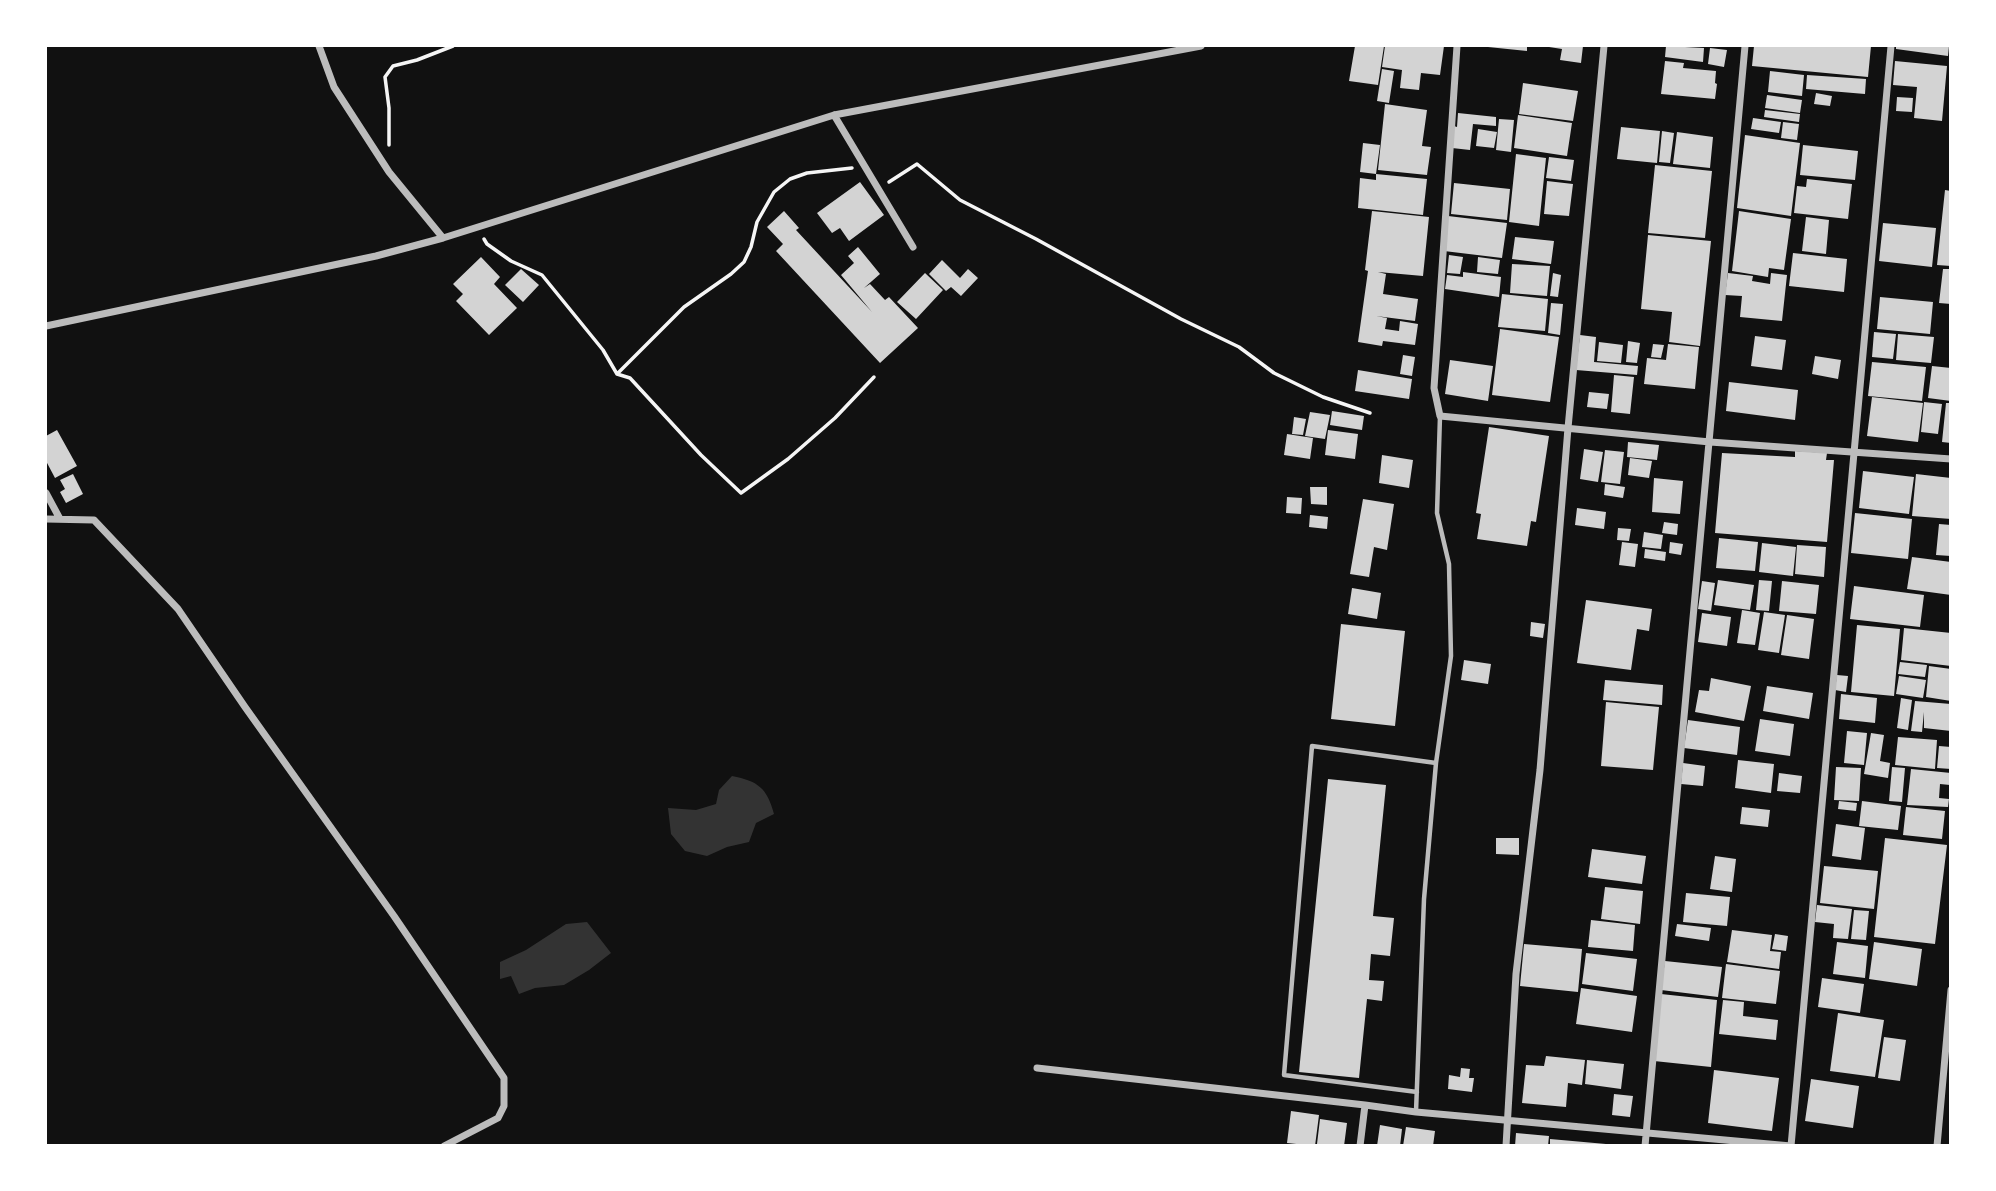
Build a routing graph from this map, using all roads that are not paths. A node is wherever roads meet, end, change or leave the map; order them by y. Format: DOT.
graph roads {
  1 [pos="319,46"];
  2 [pos="1201,46"];
  3 [pos="1457,46"];
  4 [pos="1604,46"];
  5 [pos="1745,46"];
  6 [pos="1891,46"];
  7 [pos="834,115"];
  8 [pos="443,238"];
  9 [pos="913,247"];
  10 [pos="46,326"];
  11 [pos="1440,416"];
  12 [pos="1568,428"];
  13 [pos="1710,442"];
  14 [pos="1855,453"];
  15 [pos="1951,459"];
  16 [pos="46,493"];
  17 [pos="46,519"];
  18 [pos="60,519"];
  19 [pos="1436,763"];
  20 [pos="1951,989"];
  21 [pos="1037,1068"];
  22 [pos="1417,1092"];
  23 [pos="1365,1105"];
  24 [pos="1416,1112"];
  25 [pos="1508,1120"];
  26 [pos="1646,1132"];
  27 [pos="444,1146"];
  28 [pos="1360,1146"];
  29 [pos="1506,1146"];
  30 [pos="1645,1146"];
  31 [pos="1791,1146"];
  32 [pos="1937,1146"];
  1 -- 8 [label="street"];
  2 -- 7 [label="street"];
  3 -- 11 [label="street"];
  4 -- 12 [label="street"];
  5 -- 13 [label="street"];
  6 -- 14 [label="street"];
  7 -- 8 [label="street"];
  7 -- 9 [label="street"];
  8 -- 10 [label="street"];
  11 -- 12 [label="street"];
  11 -- 19 [label="lane"];
  12 -- 13 [label="street"];
  12 -- 25 [label="street"];
  13 -- 14 [label="street"];
  13 -- 26 [label="street"];
  14 -- 15 [label="street"];
  14 -- 31 [label="street"];
  16 -- 18 [label="street"];
  17 -- 18 [label="street"];
  18 -- 27 [label="street"];
  19 -- 22 [label="lane"];
  19 -- 22 [label="lane"];
  20 -- 32 [label="street"];
  21 -- 23 [label="street"];
  22 -- 24 [label="lane"];
  23 -- 24 [label="street"];
  23 -- 28 [label="street"];
  24 -- 25 [label="street"];
  25 -- 26 [label="street"];
  25 -- 29 [label="street"];
  26 -- 30 [label="street"];
  26 -- 31 [label="street"];
}
